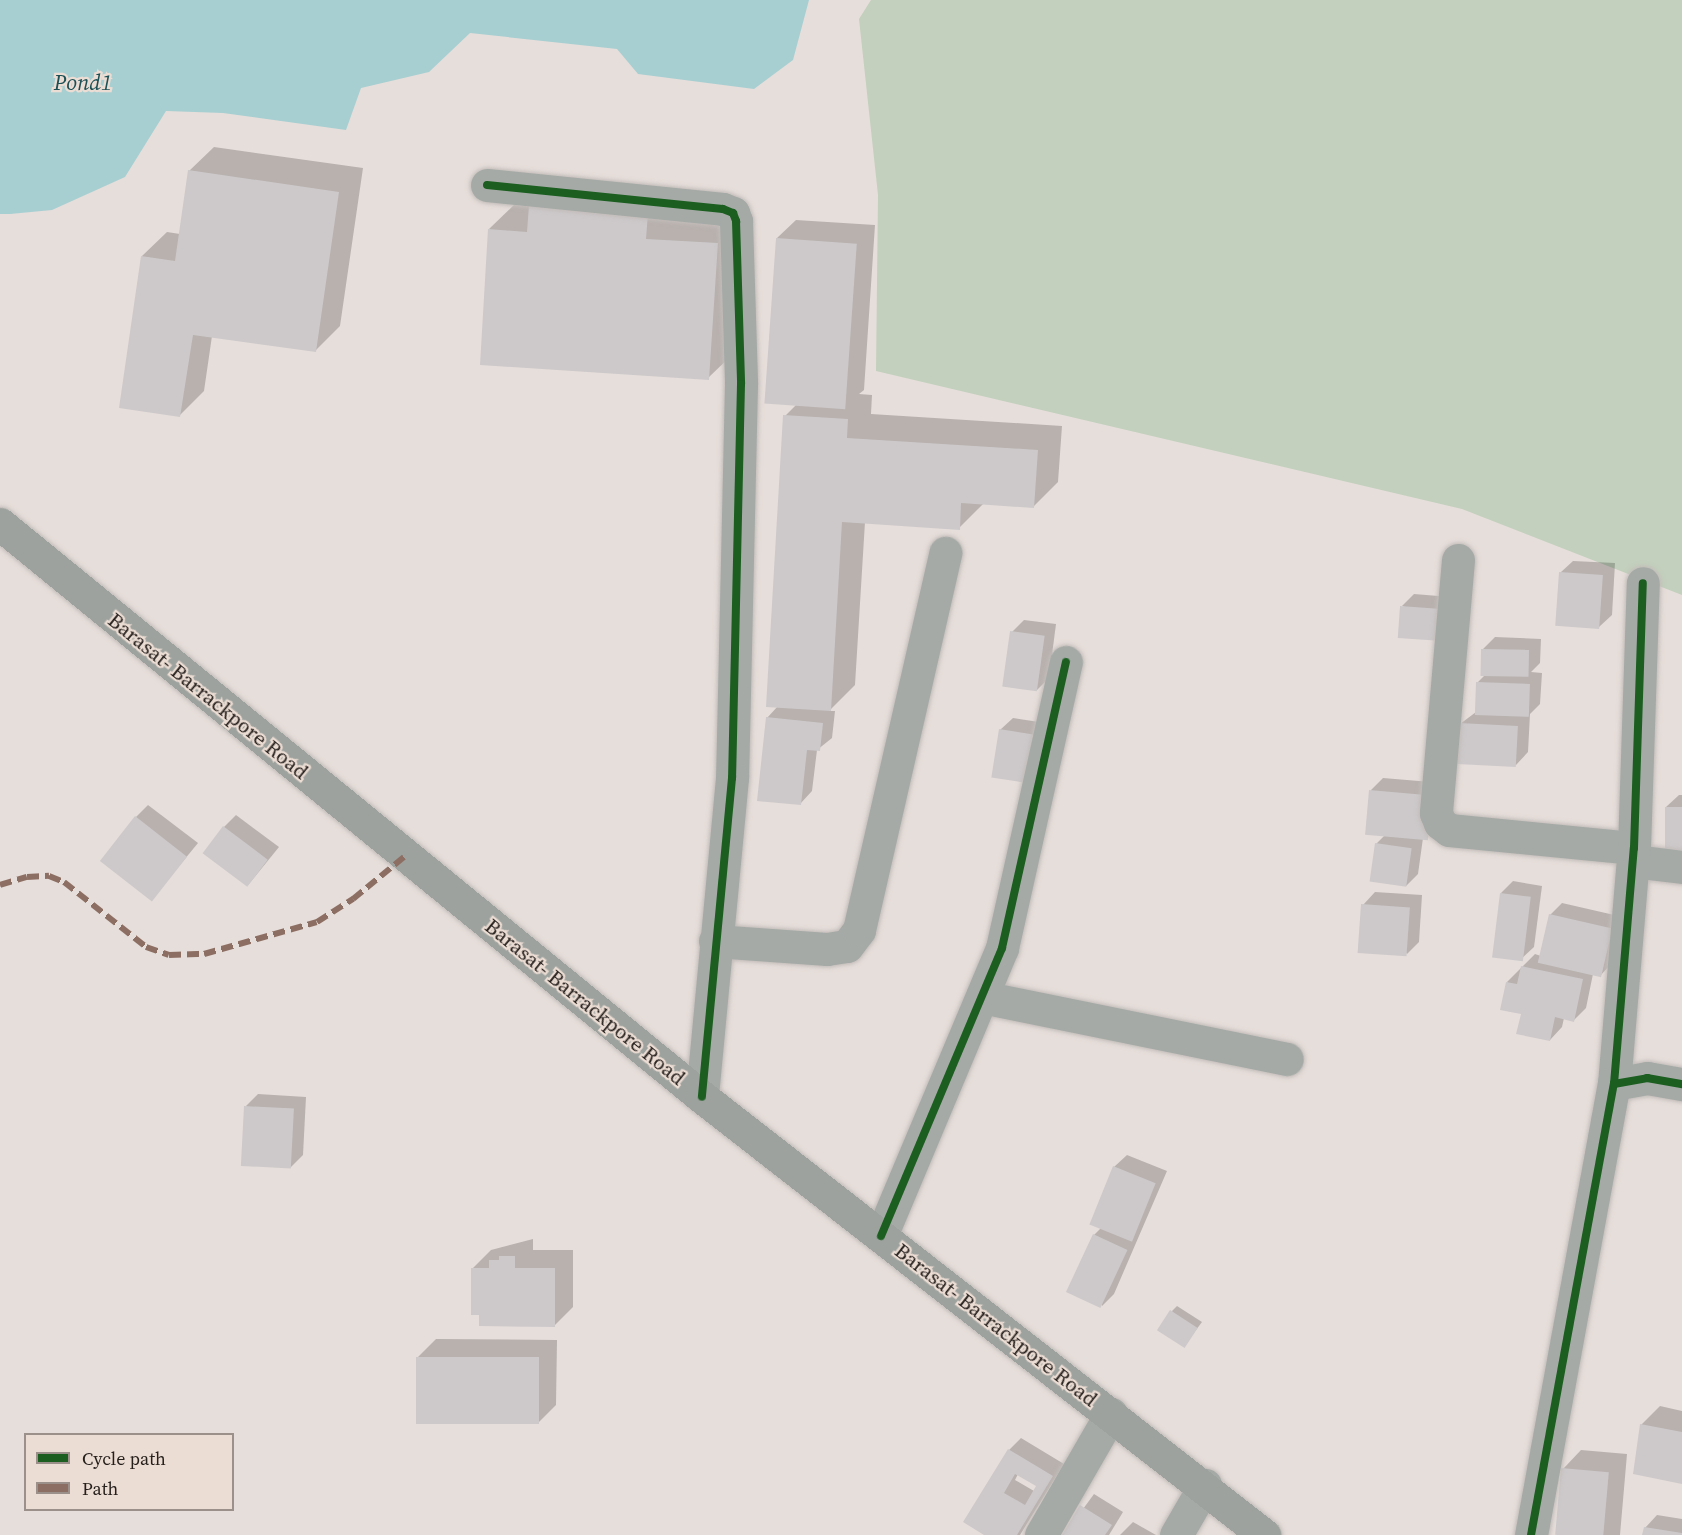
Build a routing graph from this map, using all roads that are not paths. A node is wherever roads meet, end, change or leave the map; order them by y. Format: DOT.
graph roads {
  1 [pos="487,185"];
  2 [pos="0,524"];
  3 [pos="945,553"];
  4 [pos="1458,560"];
  5 [pos="1643,583"];
  6 [pos="1066,662"];
  7 [pos="1634,854"];
  8 [pos="1682,867"];
  9 [pos="715,941"];
  10 [pos="982,997"];
  11 [pos="1287,1059"];
  12 [pos="1614,1084"];
  13 [pos="1682,1084"];
  14 [pos="702,1096"];
  15 [pos="881,1236"];
  16 [pos="1111,1414"];
  17 [pos="1205,1485"];
  18 [pos="1041,1535"];
  19 [pos="1176,1535"];
  20 [pos="1264,1535"];
  21 [pos="1531,1535"];
  1 -- 9 [label="street"];
  2 -- 14 [label="main road, Barasat- Barrackpore Road"];
  3 -- 9 [label="street"];
  4 -- 7 [label="street"];
  5 -- 7 [label="street"];
  6 -- 10 [label="street"];
  7 -- 8 [label="street"];
  7 -- 12 [label="street"];
  9 -- 14 [label="street"];
  10 -- 11 [label="street"];
  10 -- 15 [label="street"];
  12 -- 13 [label="street"];
  12 -- 21 [label="street"];
  14 -- 15 [label="main road, Barasat- Barrackpore Road"];
  15 -- 16 [label="main road, Barasat- Barrackpore Road"];
  16 -- 17 [label="main road, Barasat- Barrackpore Road"];
  16 -- 18 [label="street"];
  17 -- 19 [label="street"];
  17 -- 20 [label="main road, Barasat- Barrackpore Road"];
}
